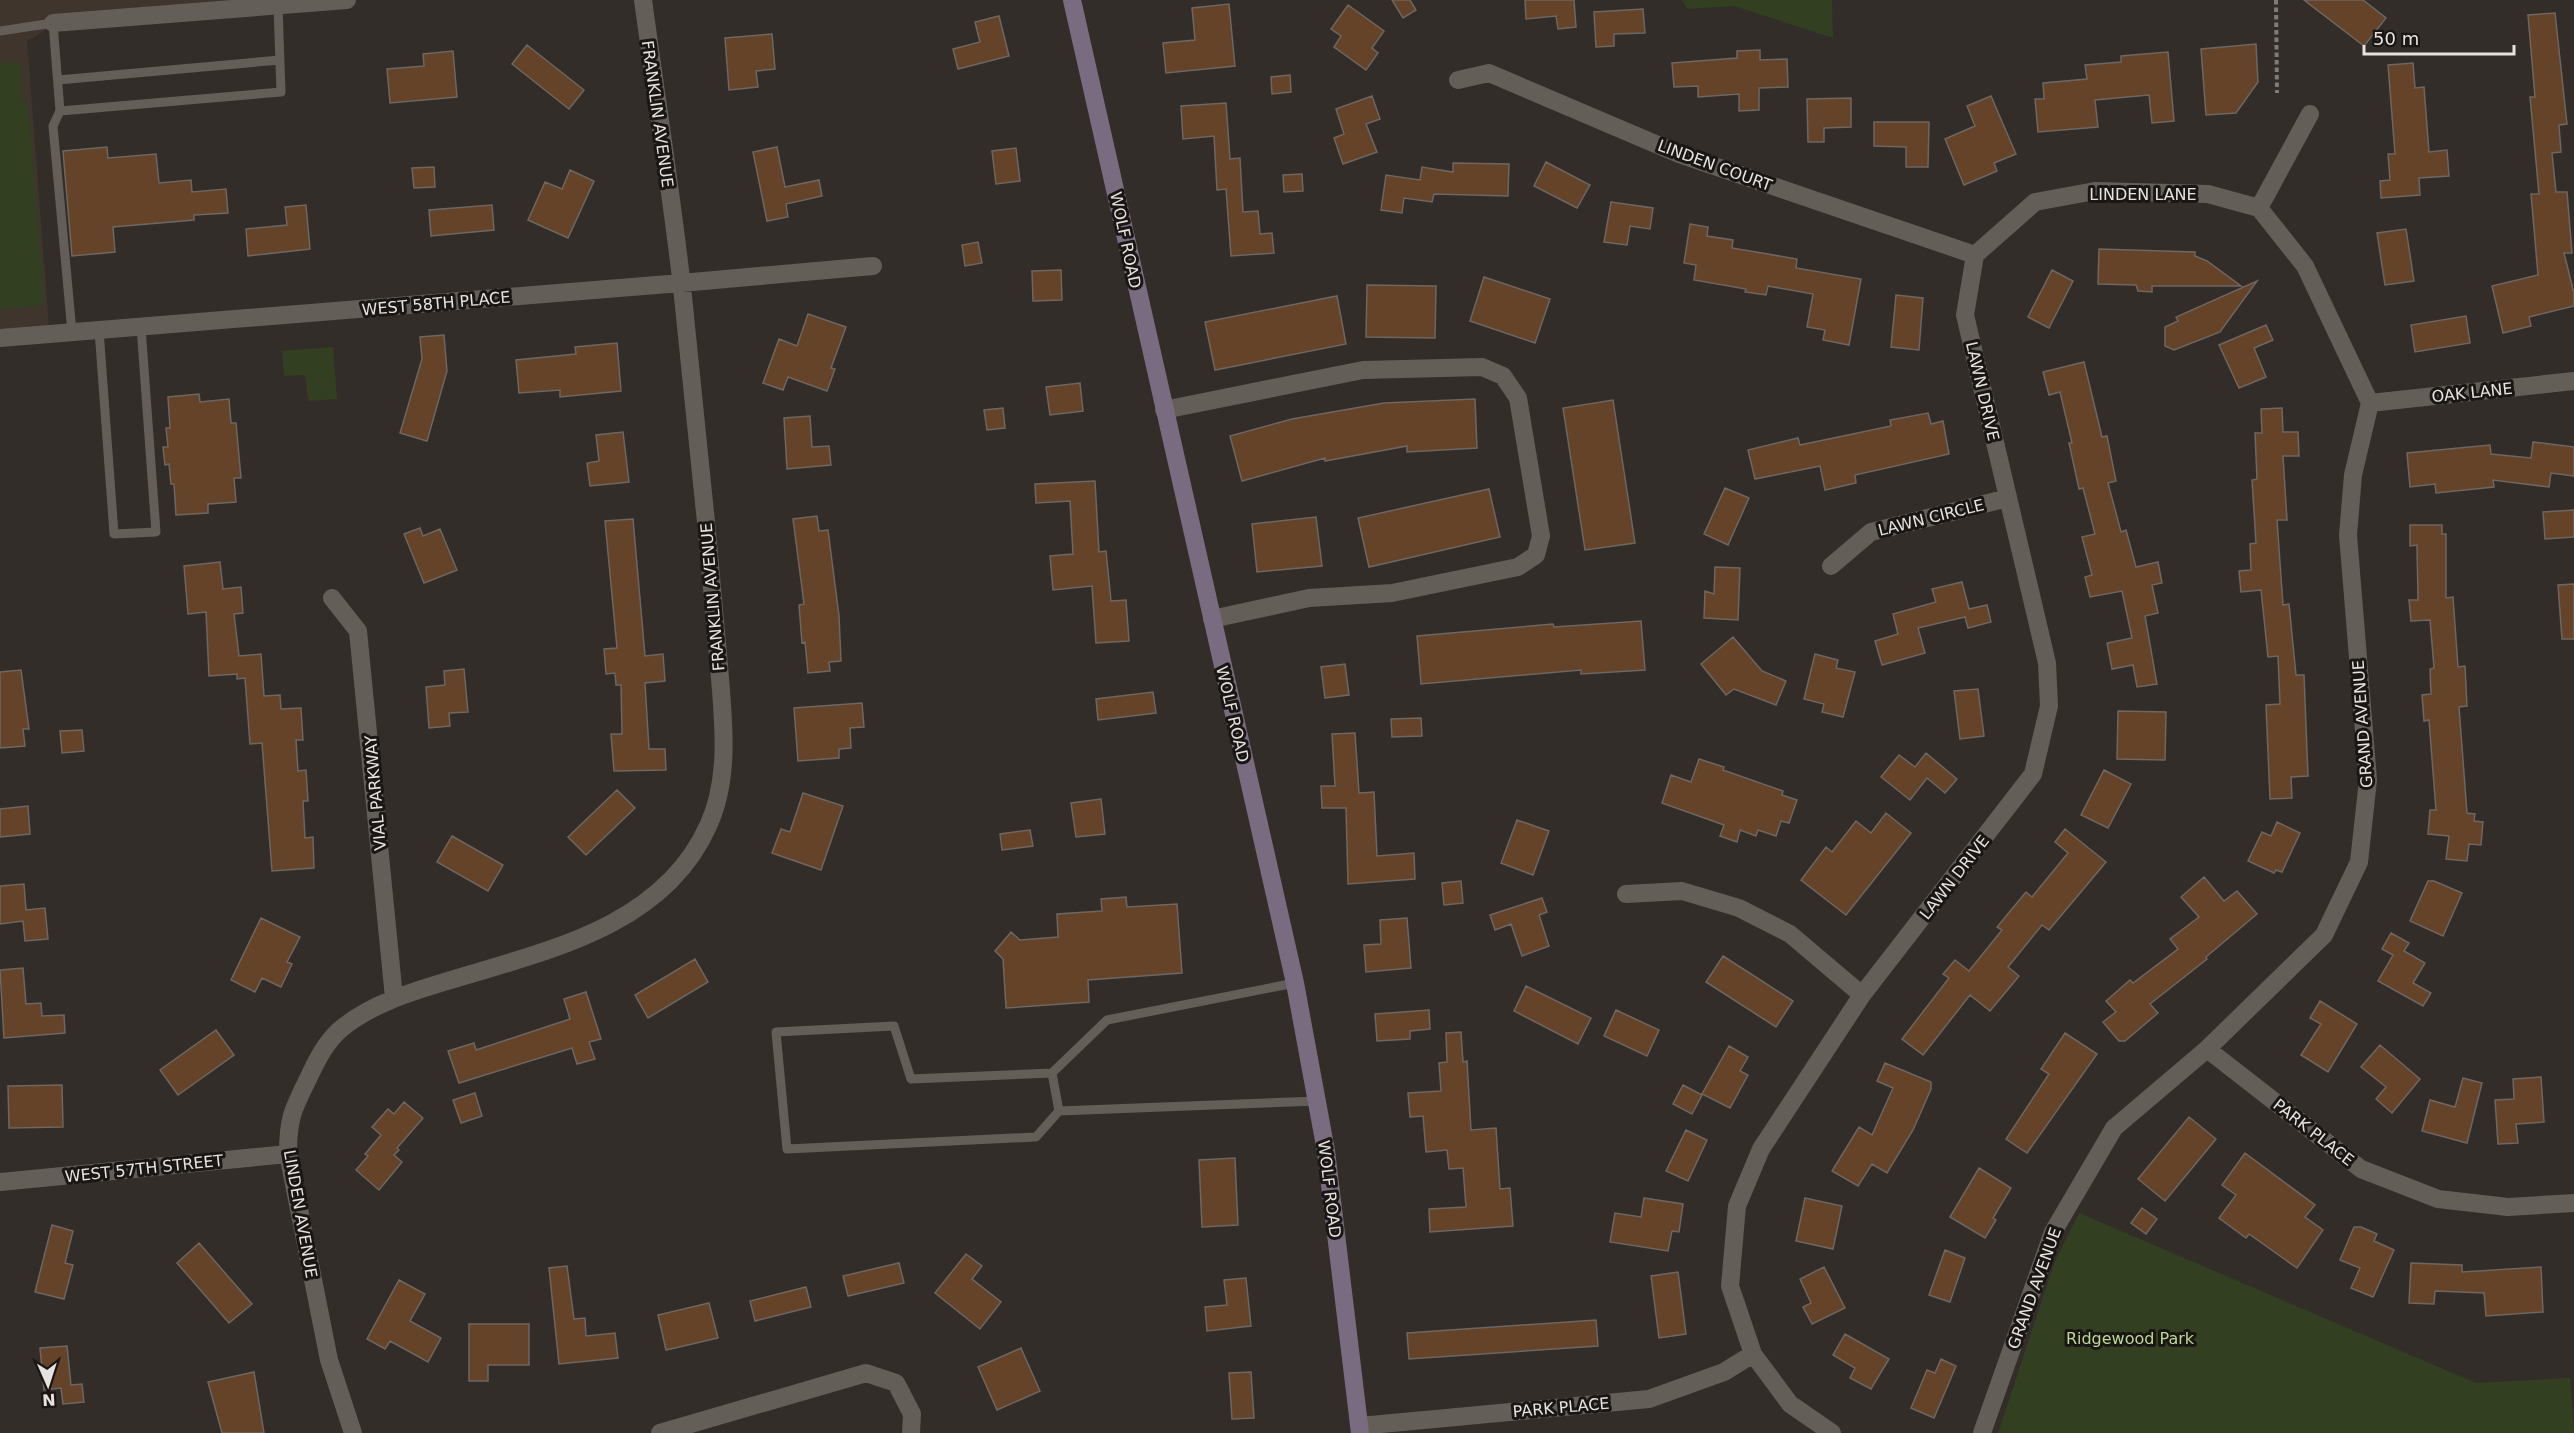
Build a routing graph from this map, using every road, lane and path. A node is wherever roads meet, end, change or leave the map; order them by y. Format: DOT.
graph roads {
  1 [pos="347,0"];
  2 [pos="643,0"];
  3 [pos="1072,0"];
  4 [pos="2276,0"];
  5 [pos="278,6"];
  6 [pos="53,23"];
  7 [pos="0,31"];
  8 [pos="280,60"];
  9 [pos="58,80"];
  10 [pos="1458,80"];
  11 [pos="2277,93"];
  12 [pos="60,111"];
  13 [pos="2310,114"];
  14 [pos="2259,208"];
  15 [pos="1975,255"];
  16 [pos="873,266"];
  17 [pos="681,283"];
  18 [pos="141,327"];
  19 [pos="99,330"];
  20 [pos="72,332"];
  21 [pos="0,338"];
  22 [pos="2574,381"];
  23 [pos="2370,403"];
  24 [pos="1164,410"];
  25 [pos="2008,498"];
  26 [pos="1831,566"];
  27 [pos="332,598"];
  28 [pos="1212,619"];
  29 [pos="1626,894"];
  30 [pos="1295,983"];
  31 [pos="1862,995"];
  32 [pos="394,998"];
  33 [pos="2207,1049"];
  34 [pos="1052,1073"];
  35 [pos="1318,1101"];
  36 [pos="1059,1111"];
  37 [pos="288,1154"];
  38 [pos="0,1182"];
  39 [pos="2574,1203"];
  40 [pos="1753,1354"];
  41 [pos="1360,1430"];
  42 [pos="353,1433"];
  43 [pos="660,1433"];
  44 [pos="910,1433"];
  45 [pos="1832,1433"];
  46 [pos="1982,1433"];
  1 -- 5 [label="street"];
  2 -- 17 [label="street, FRANKLIN AVENUE"];
  3 -- 24 [label="main road, WOLF ROAD"];
  4 -- 11 [label="path"];
  5 -- 6 [label="street"];
  5 -- 8 [label="lane"];
  6 -- 7 [label="lane"];
  6 -- 9 [label="lane"];
  8 -- 9 [label="lane"];
  8 -- 12 [label="lane"];
  9 -- 12 [label="lane"];
  10 -- 15 [label="street, LINDEN COURT"];
  12 -- 20 [label="lane"];
  13 -- 14 [label="street"];
  14 -- 15 [label="street, LINDEN LANE"];
  14 -- 23 [label="street"];
  15 -- 25 [label="street, LAWN DRIVE"];
  16 -- 17 [label="street, WEST 58TH PLACE"];
  17 -- 18 [label="street, WEST 58TH PLACE"];
  17 -- 32 [label="street, FRANKLIN AVENUE"];
  18 -- 19 [label="street, WEST 58TH PLACE"];
  18 -- 19 [label="lane"];
  19 -- 20 [label="street, WEST 58TH PLACE"];
  20 -- 21 [label="street, WEST 58TH PLACE"];
  22 -- 23 [label="street, OAK LANE"];
  23 -- 33 [label="street, GRAND AVENUE"];
  24 -- 28 [label="main road, WOLF ROAD"];
  24 -- 28 [label="street"];
  25 -- 26 [label="street, LAWN CIRCLE"];
  25 -- 31 [label="street, LAWN DRIVE"];
  27 -- 32 [label="street, VIAL PARKWAY"];
  28 -- 30 [label="main road, WOLF ROAD"];
  29 -- 31 [label="street"];
  30 -- 34 [label="lane"];
  30 -- 35 [label="main road, WOLF ROAD"];
  31 -- 40 [label="street, LAWN DRIVE"];
  32 -- 37 [label="street, LINDEN AVENUE"];
  33 -- 39 [label="street, PARK PLACE"];
  33 -- 46 [label="street, GRAND AVENUE"];
  34 -- 36 [label="lane"];
  34 -- 36 [label="lane"];
  35 -- 36 [label="lane"];
  35 -- 41 [label="main road, WOLF ROAD"];
  37 -- 38 [label="street, WEST 57TH STREET"];
  37 -- 42 [label="street, LINDEN AVENUE"];
  40 -- 41 [label="street, PARK PLACE"];
  40 -- 45 [label="street, LAWN DRIVE"];
  43 -- 44 [label="street"];
}
